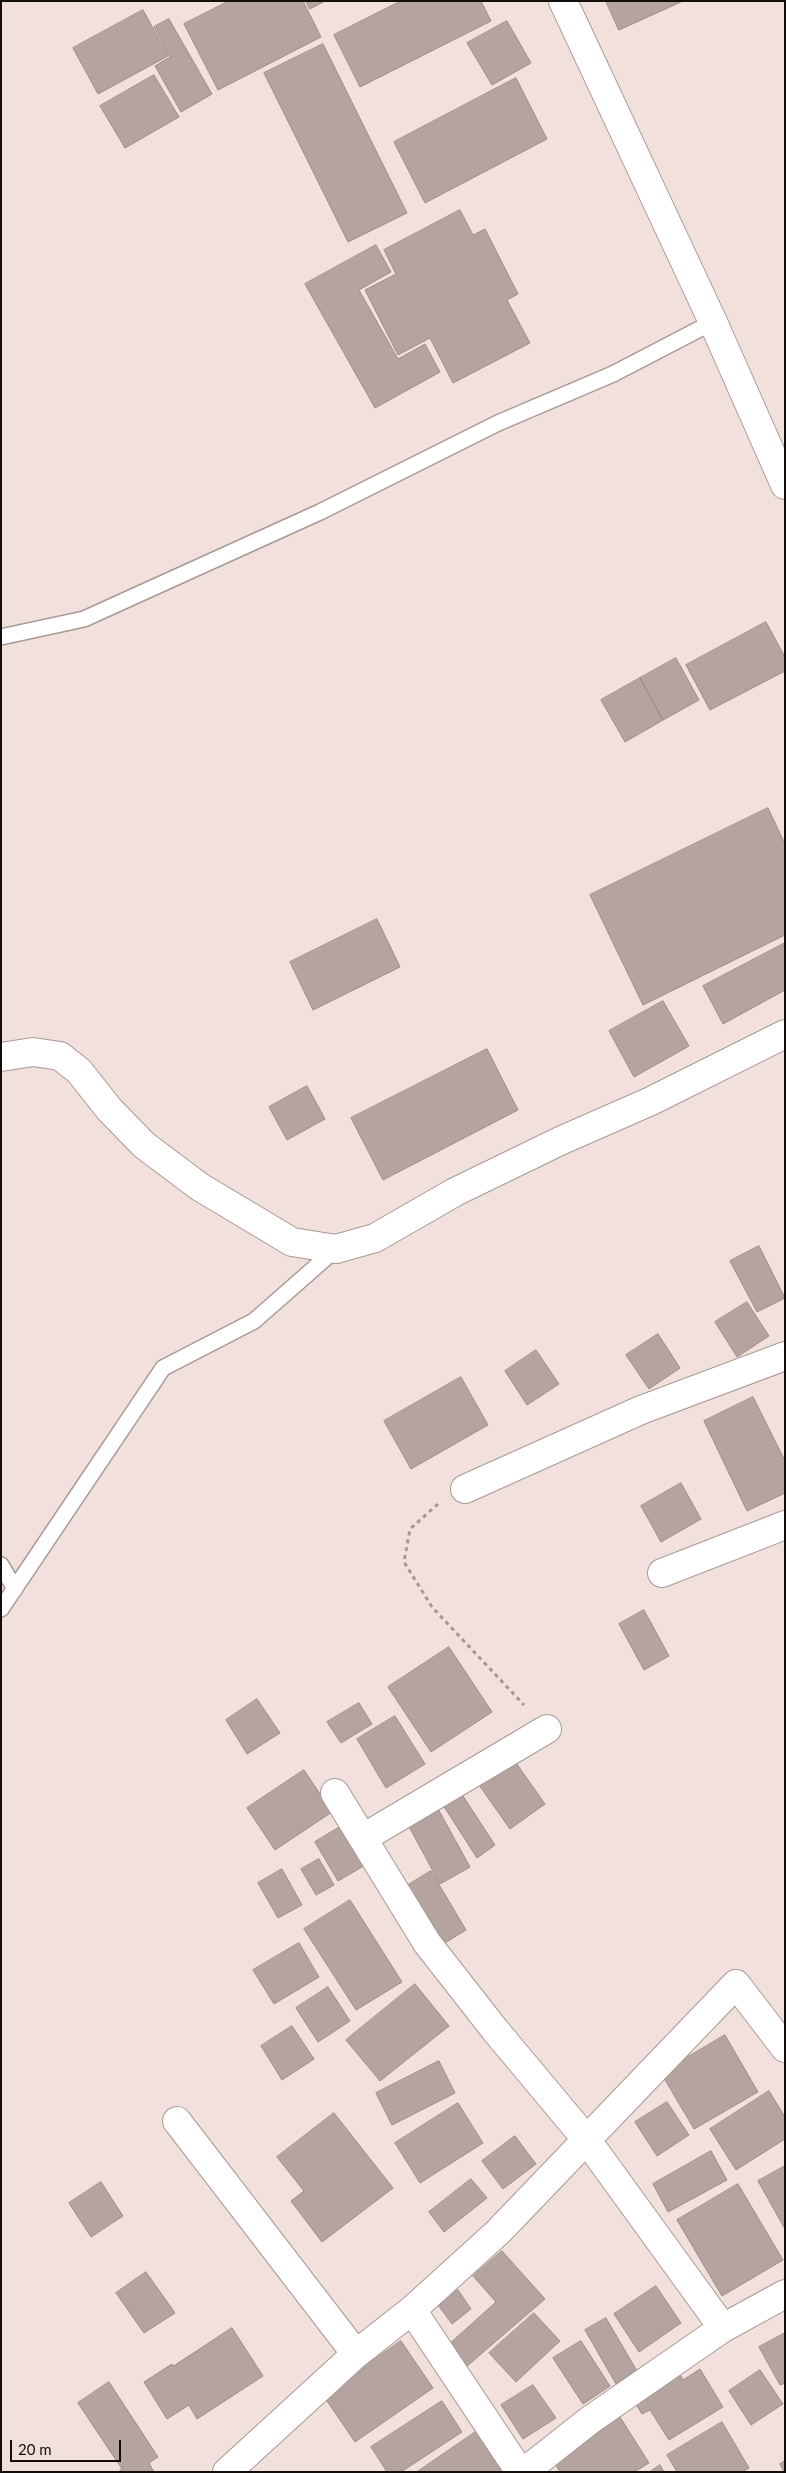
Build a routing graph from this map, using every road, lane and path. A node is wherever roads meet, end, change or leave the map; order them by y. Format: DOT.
graph roads {
  1 [pos="563,1"];
  2 [pos="713,322"];
  3 [pos="785,485"];
  4 [pos="1,637"];
  5 [pos="785,1034"];
  6 [pos="1,1057"];
  7 [pos="336,1249"];
  8 [pos="785,1356"];
  9 [pos="464,1489"];
  10 [pos="785,1526"];
  11 [pos="1,1566"];
  12 [pos="662,1573"];
  13 [pos="15,1589"];
  14 [pos="1,1609"];
  15 [pos="548,1729"];
  16 [pos="334,1793"];
  17 [pos="363,1838"];
  18 [pos="785,2048"];
  19 [pos="178,2121"];
  20 [pos="586,2139"];
  21 [pos="785,2294"];
  22 [pos="412,2310"];
  23 [pos="723,2328"];
  24 [pos="356,2354"];
  25 [pos="227,2472"];
  26 [pos="522,2472"];
  1 -- 2 [label="street"];
  2 -- 3 [label="street"];
  2 -- 4 [label="lane"];
  5 -- 7 [label="street"];
  6 -- 7 [label="street"];
  7 -- 13 [label="lane"];
  8 -- 9 [label="street"];
  9 -- 15 [label="path"];
  10 -- 12 [label="street"];
  11 -- 13 [label="lane"];
  13 -- 14 [label="lane"];
  15 -- 17 [label="street"];
  16 -- 17 [label="street"];
  17 -- 20 [label="street"];
  18 -- 20 [label="street"];
  19 -- 24 [label="street"];
  20 -- 22 [label="street"];
  20 -- 23 [label="street"];
  21 -- 23 [label="street"];
  22 -- 24 [label="street"];
  22 -- 26 [label="street"];
  23 -- 26 [label="street"];
  24 -- 25 [label="street"];
}
